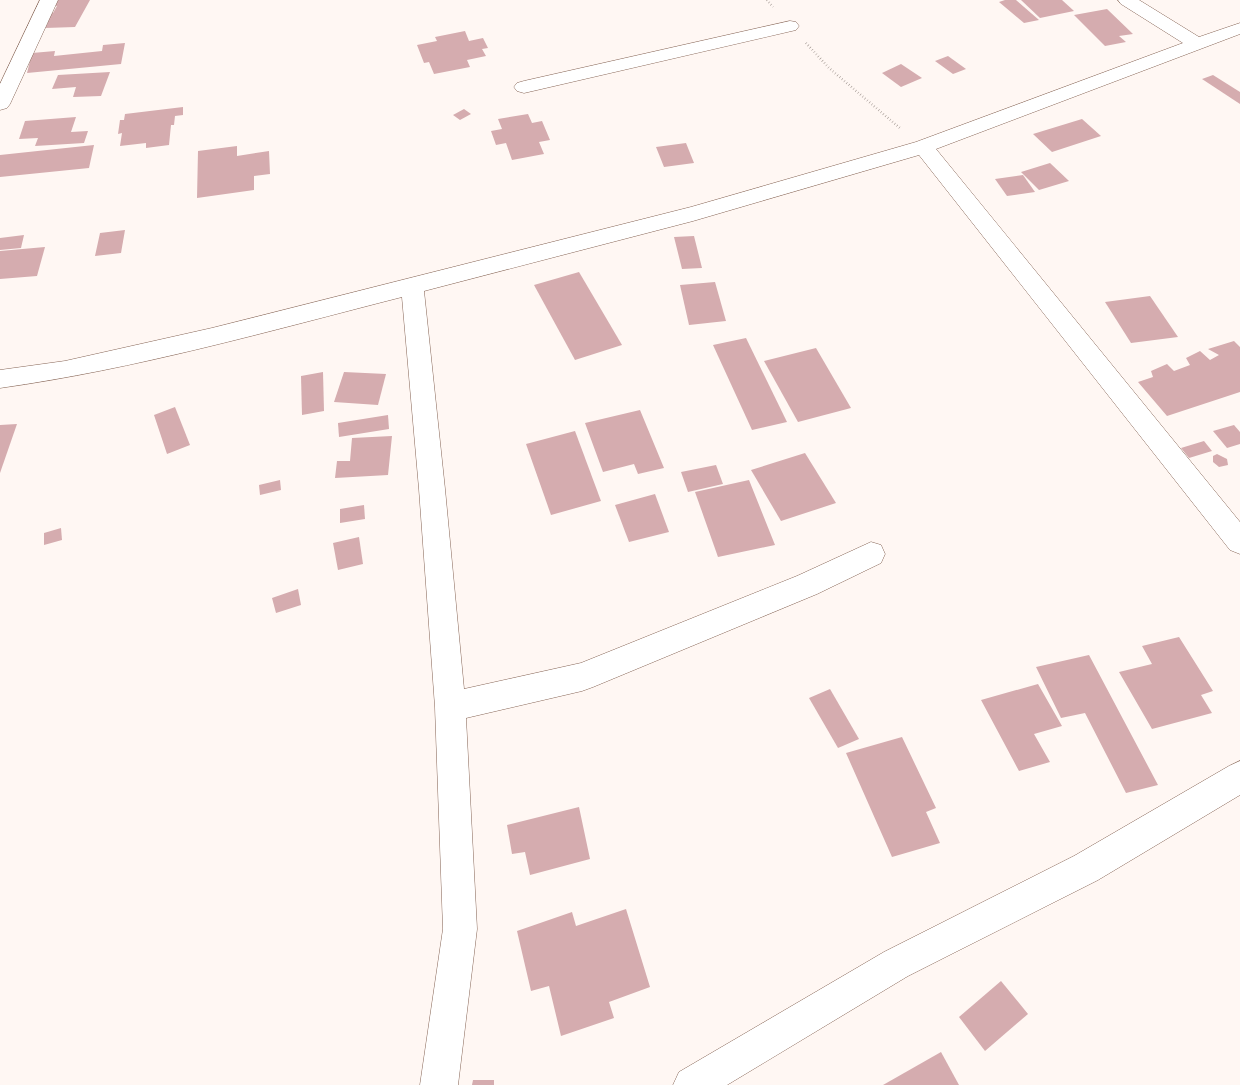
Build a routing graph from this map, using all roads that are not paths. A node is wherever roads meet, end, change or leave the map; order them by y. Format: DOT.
graph roads {
  1 [pos="50,0"];
  2 [pos="1127,0"];
  3 [pos="790,26"];
  4 [pos="1240,28"];
  5 [pos="1196,43"];
  6 [pos="524,87"];
  7 [pos="0,104"];
  8 [pos="923,147"];
  9 [pos="412,286"];
  10 [pos="0,379"];
  11 [pos="1240,542"];
  12 [pos="871,554"];
  13 [pos="450,707"];
  14 [pos="1240,777"];
  15 [pos="439,1085"];
  16 [pos="692,1085"];
  1 -- 7 [label="street"];
  2 -- 5 [label="street"];
  3 -- 6 [label="street"];
  4 -- 5 [label="street"];
  5 -- 8 [label="street"];
  8 -- 9 [label="street"];
  8 -- 11 [label="street"];
  9 -- 10 [label="street"];
  9 -- 13 [label="street"];
  12 -- 13 [label="street"];
  13 -- 15 [label="street"];
  14 -- 16 [label="street"];
}
